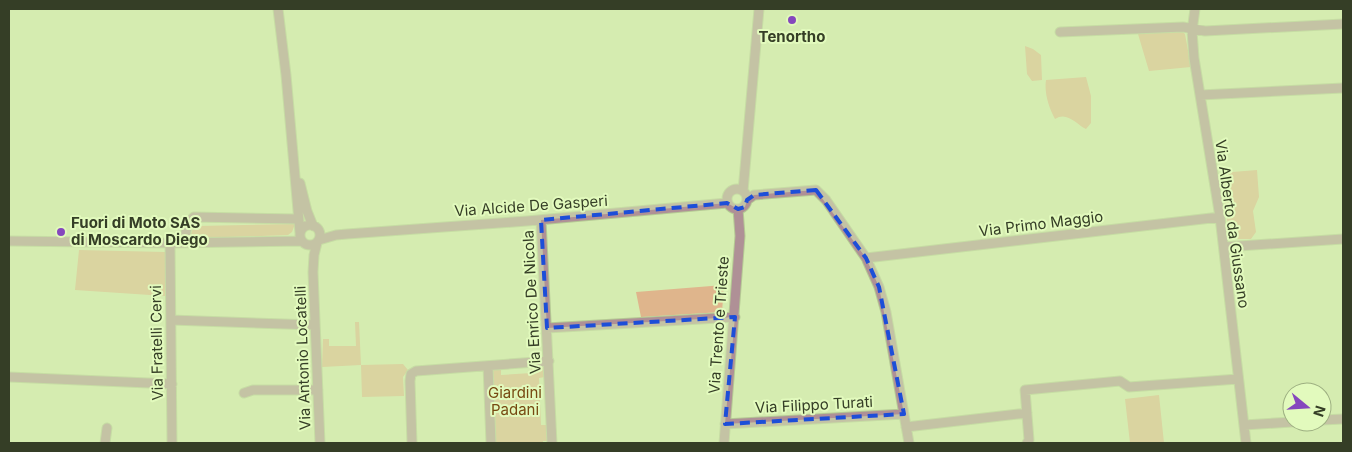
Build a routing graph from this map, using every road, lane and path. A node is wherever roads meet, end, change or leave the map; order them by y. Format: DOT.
graph roads {
  1 [pos="278,9"];
  2 [pos="759,9"];
  3 [pos="1195,9"];
  4 [pos="1343,24"];
  5 [pos="1192,29"];
  6 [pos="1060,32"];
  7 [pos="1343,88"];
  8 [pos="1200,95"];
  9 [pos="294,157"];
  10 [pos="745,195"];
  11 [pos="297,203"];
  12 [pos="727,203"];
  13 [pos="738,209"];
  14 [pos="1220,217"];
  15 [pos="286,218"];
  16 [pos="298,218"];
  17 [pos="541,220"];
  18 [pos="316,228"];
  19 [pos="336,235"];
  20 [pos="302,239"];
  21 [pos="1343,239"];
  22 [pos="9,241"];
  23 [pos="318,241"];
  24 [pos="186,242"];
  25 [pos="170,243"];
  26 [pos="1224,247"];
  27 [pos="866,258"];
  28 [pos="313,272"];
  29 [pos="735,317"];
  30 [pos="171,320"];
  31 [pos="315,325"];
  32 [pos="547,328"];
  33 [pos="549,361"];
  34 [pos="488,366"];
  35 [pos="9,377"];
  36 [pos="1238,379"];
  37 [pos="172,384"];
  38 [pos="318,390"];
  39 [pos="244,393"];
  40 [pos="1027,413"];
  41 [pos="904,414"];
  42 [pos="1282,423"];
  43 [pos="726,424"];
  44 [pos="1244,425"];
  45 [pos="906,427"];
  46 [pos="107,428"];
  47 [pos="1028,442"];
  48 [pos="105,443"];
  49 [pos="172,443"];
  50 [pos="320,443"];
  51 [pos="412,443"];
  52 [pos="490,443"];
  53 [pos="552,443"];
  54 [pos="724,443"];
  55 [pos="909,443"];
  56 [pos="1246,443"];
  1 -- 9 [label="street, Via Antonio Locatelli"];
  2 -- 10 [label="street"];
  3 -- 5 [label="street, Via Alberto da Giussano"];
  4 -- 5 [label="street"];
  5 -- 6 [label="street"];
  5 -- 8 [label="street, Via Alberto da Giussano"];
  7 -- 8 [label="street"];
  8 -- 14 [label="street, Via Alberto da Giussano"];
  9 -- 11 [label="street, Via Antonio Locatelli"];
  9 -- 18 [label="street, Via Antonio Locatelli"];
  10 -- 12 [label="street"];
  10 -- 13 [label="street"];
  10 -- 27 [label="street"];
  11 -- 15 [label="street"];
  11 -- 16 [label="street, Via Antonio Locatelli"];
  12 -- 13 [label="street"];
  12 -- 17 [label="street, Via Alcide De Gasperi"];
  13 -- 29 [label="street, Via Trento e Trieste"];
  14 -- 26 [label="street, Via Alberto da Giussano"];
  14 -- 27 [label="street, Via Primo Maggio"];
  15 -- 16 [label="street"];
  15 -- 24 [label="street"];
  16 -- 20 [label="street, Via Antonio Locatelli"];
  17 -- 19 [label="street, Via Alcide De Gasperi"];
  17 -- 32 [label="street, Via Enrico De Nicola"];
  18 -- 19 [label="street, Via Alcide De Gasperi"];
  18 -- 20 [label="street"];
  18 -- 23 [label="street, Via Antonio Locatelli"];
  19 -- 23 [label="street, Via Alcide De Gasperi"];
  20 -- 23 [label="street, Via Alcide De Gasperi"];
  20 -- 24 [label="street, Via Alcide De Gasperi"];
  20 -- 28 [label="street, Via Antonio Locatelli"];
  21 -- 26 [label="street"];
  22 -- 25 [label="street, Via Alcide De Gasperi"];
  23 -- 28 [label="street, Via Antonio Locatelli"];
  24 -- 25 [label="street, Via Alcide De Gasperi"];
  25 -- 30 [label="street, Via Fratelli Cervi"];
  26 -- 36 [label="street, Via Alberto da Giussano"];
  27 -- 41 [label="street"];
  28 -- 31 [label="street, Via Antonio Locatelli"];
  29 -- 32 [label="street"];
  29 -- 43 [label="street, Via Trento e Trieste"];
  30 -- 31 [label="street"];
  30 -- 37 [label="street, Via Fratelli Cervi"];
  31 -- 38 [label="street, Via Antonio Locatelli"];
  32 -- 33 [label="street, Via Enrico De Nicola"];
  33 -- 34 [label="street"];
  33 -- 53 [label="street, Via Enrico De Nicola"];
  34 -- 51 [label="street"];
  34 -- 52 [label="street"];
  35 -- 37 [label="street"];
  36 -- 40 [label="street"];
  36 -- 44 [label="street, Via Alberto da Giussano"];
  37 -- 49 [label="street, Via Fratelli Cervi"];
  38 -- 39 [label="street"];
  38 -- 50 [label="street, Via Antonio Locatelli"];
  40 -- 45 [label="street"];
  40 -- 47 [label="street"];
  41 -- 43 [label="street, Via Filippo Turati"];
  41 -- 45 [label="street"];
  42 -- 44 [label="street"];
  43 -- 54 [label="street, Via Trento e Trieste"];
  44 -- 56 [label="street, Via Alberto da Giussano"];
  45 -- 55 [label="street"];
  46 -- 48 [label="street"];
}
